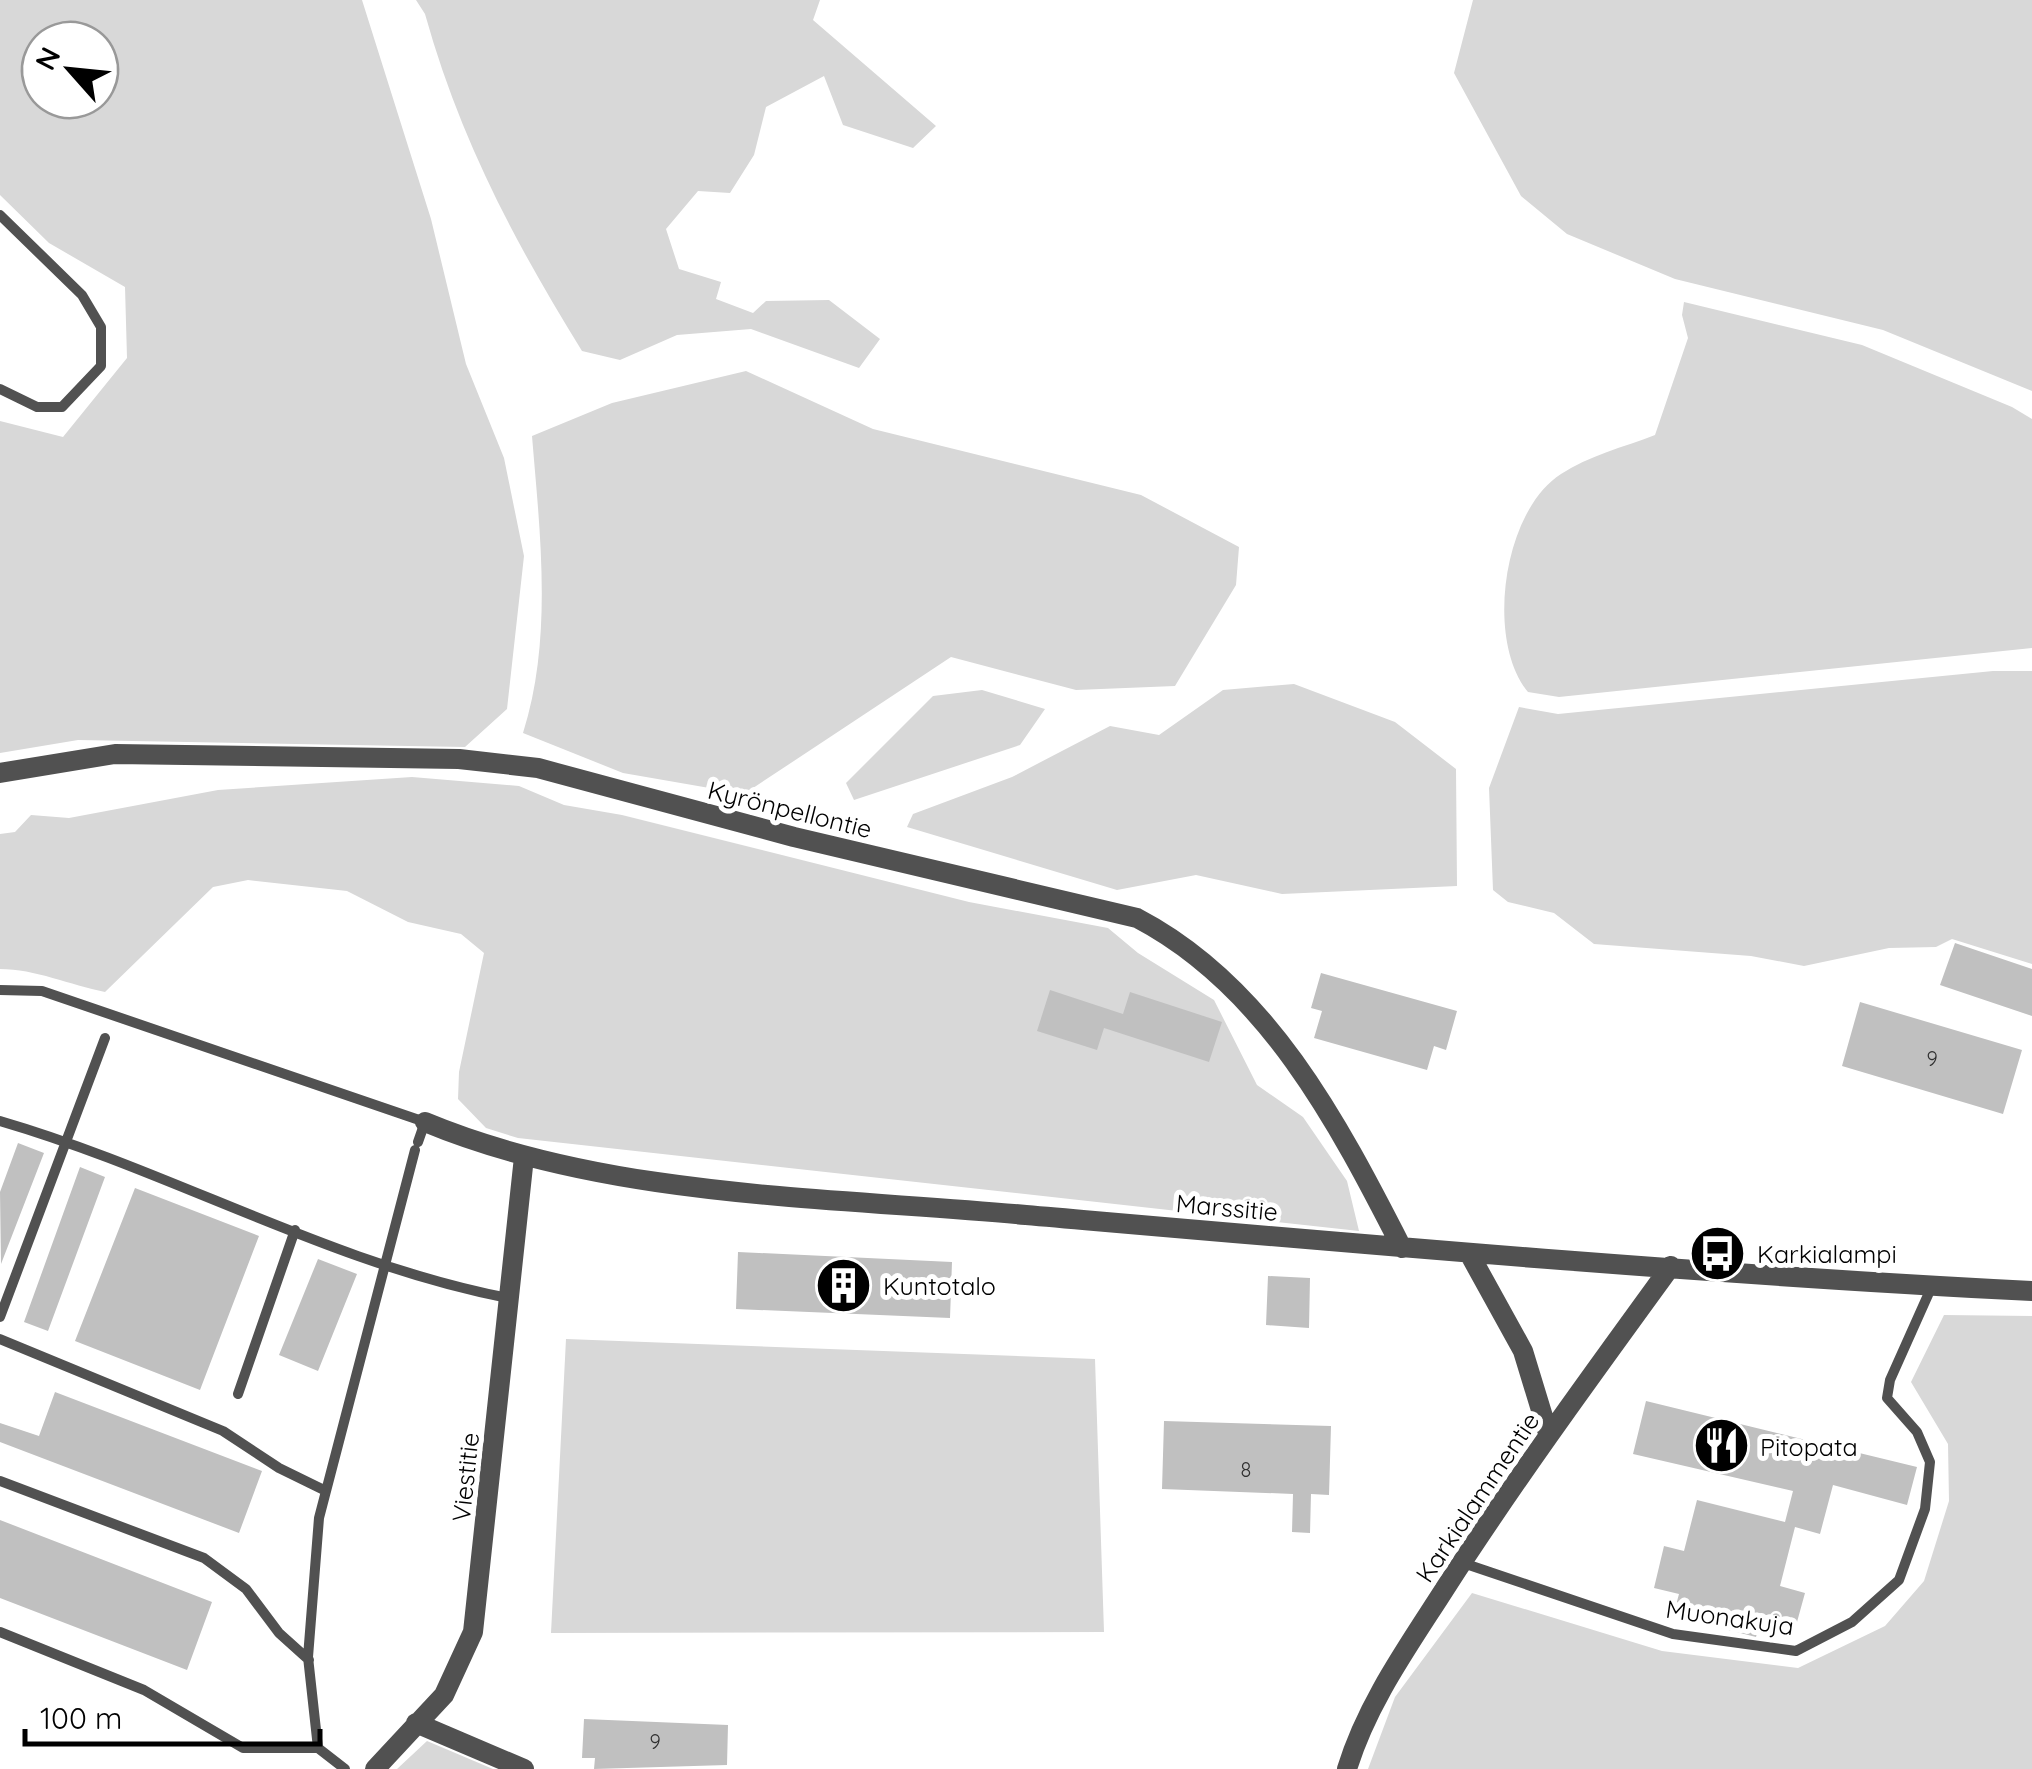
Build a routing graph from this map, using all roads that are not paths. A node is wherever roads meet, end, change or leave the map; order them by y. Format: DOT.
graph roads {
  1 [pos="0,214"];
  2 [pos="0,390"];
  3 [pos="0,774"];
  4 [pos="0,990"];
  5 [pos="105,1038"];
  6 [pos="0,1121"];
  7 [pos="419,1138"];
  8 [pos="66,1140"];
  9 [pos="524,1157"];
  10 [pos="295,1230"];
  11 [pos="1402,1248"];
  12 [pos="1470,1255"];
  13 [pos="386,1264"];
  14 [pos="1671,1266"];
  15 [pos="1932,1286"];
  16 [pos="2032,1291"];
  17 [pos="509,1298"];
  18 [pos="0,1317"];
  19 [pos="0,1338"];
  20 [pos="238,1394"];
  21 [pos="1548,1434"];
  22 [pos="0,1481"];
  23 [pos="326,1491"];
  24 [pos="1462,1563"];
  25 [pos="0,1632"];
  26 [pos="309,1660"];
  27 [pos="416,1724"];
  28 [pos="318,1748"];
  29 [pos="345,1769"];
  30 [pos="375,1769"];
  31 [pos="524,1769"];
  32 [pos="1346,1769"];
  1 -- 2 [label="lane"];
  3 -- 11 [label="street, Kyrönpellontie"];
  4 -- 7 [label="lane"];
  5 -- 8 [label="lane"];
  6 -- 8 [label="lane"];
  7 -- 9 [label="street, Marssitie"];
  7 -- 13 [label="lane"];
  8 -- 10 [label="lane"];
  8 -- 18 [label="lane"];
  9 -- 11 [label="street, Marssitie"];
  9 -- 17 [label="street, Viestitie"];
  10 -- 13 [label="lane"];
  10 -- 20 [label="lane"];
  11 -- 12 [label="street, Marssitie"];
  12 -- 14 [label="street, Marssitie"];
  12 -- 21 [label="street"];
  13 -- 17 [label="lane"];
  13 -- 23 [label="lane"];
  14 -- 15 [label="street, Marssitie"];
  14 -- 21 [label="street, Karkialammentie"];
  15 -- 16 [label="street, Marssitie"];
  15 -- 24 [label="lane, Muonakuja"];
  17 -- 27 [label="street, Viestitie"];
  19 -- 23 [label="lane"];
  21 -- 24 [label="street, Karkialammentie"];
  22 -- 26 [label="lane"];
  23 -- 26 [label="lane"];
  24 -- 32 [label="street, Karkialammentie"];
  25 -- 28 [label="lane"];
  26 -- 28 [label="lane"];
  27 -- 30 [label="street, Viestitie"];
  27 -- 31 [label="street"];
  28 -- 29 [label="lane"];
}
